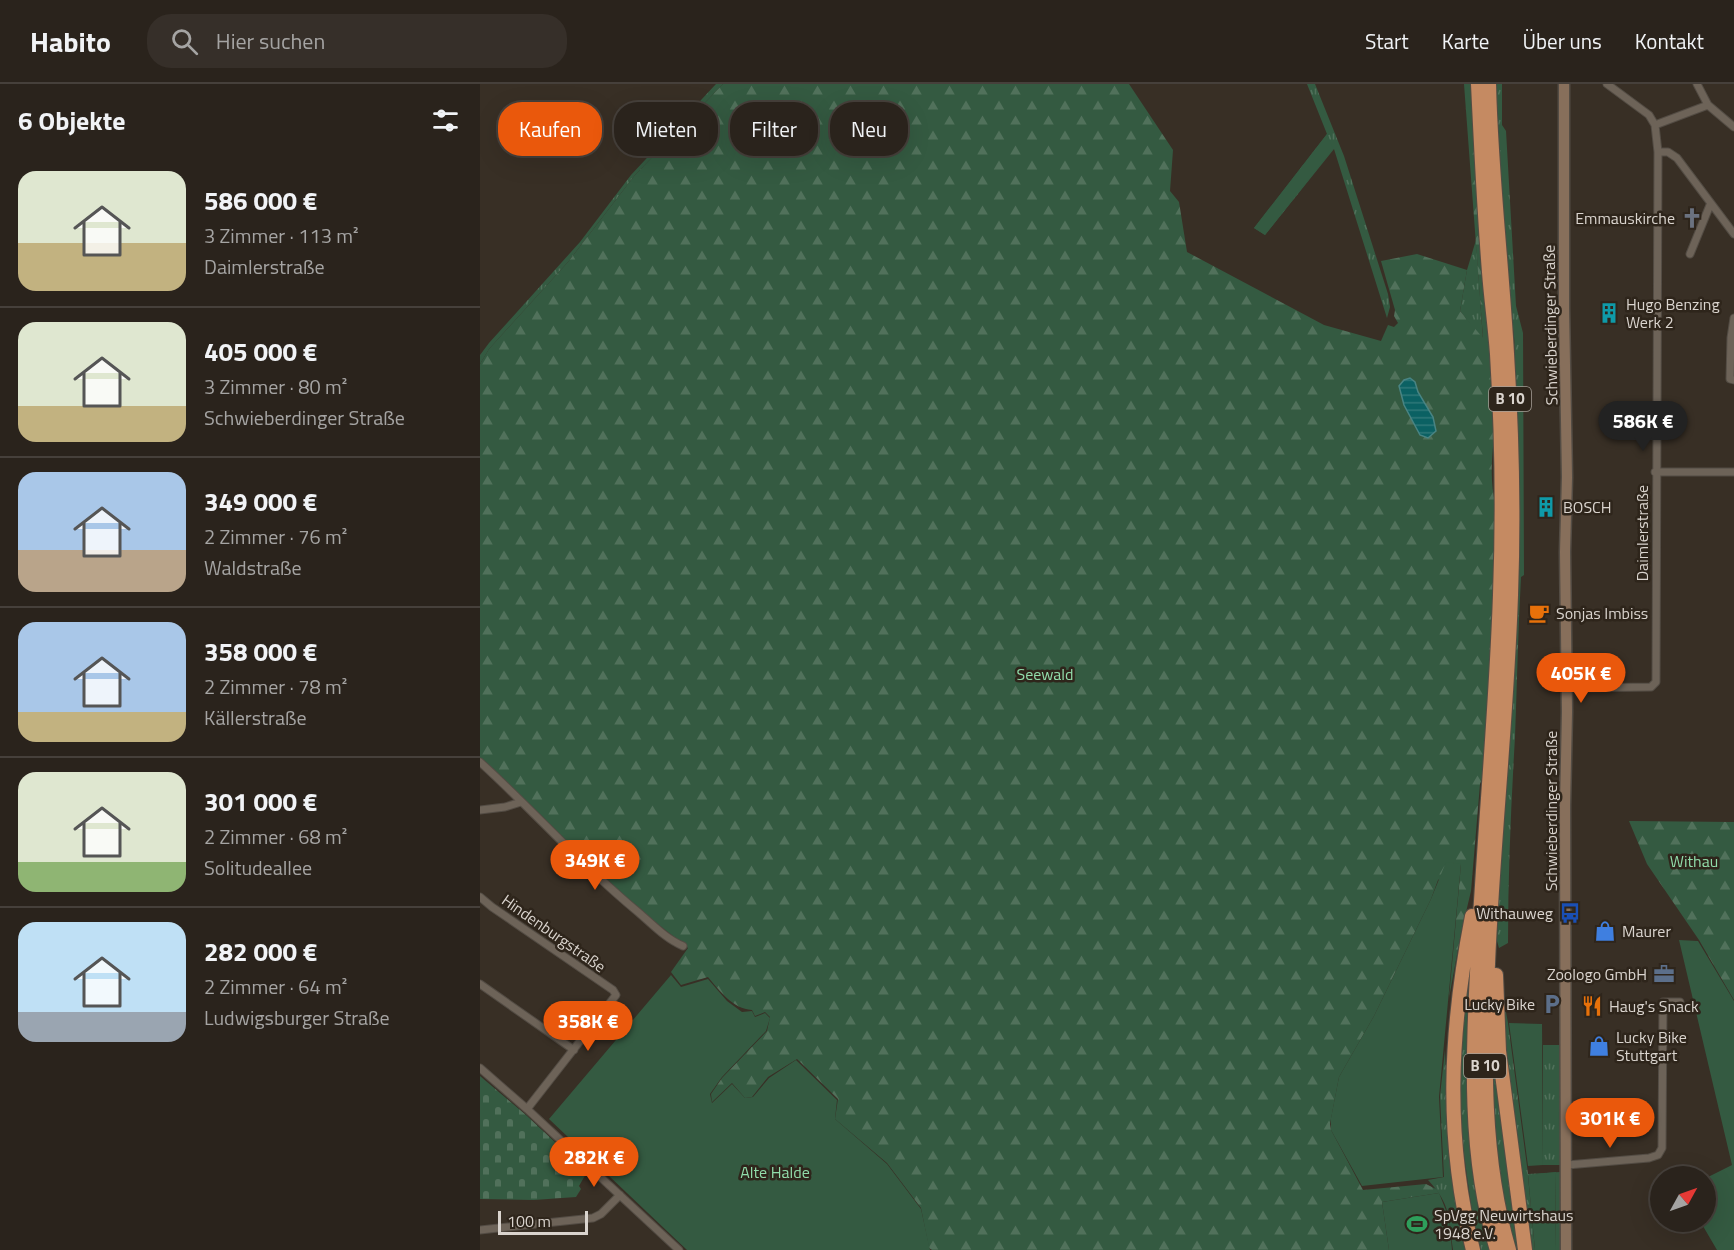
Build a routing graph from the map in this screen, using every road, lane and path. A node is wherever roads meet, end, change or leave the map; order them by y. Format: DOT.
graph roads {
  1 [pos="1478,84"];
  2 [pos="1489,84"];
  3 [pos="1564,84"];
  4 [pos="1607,84"];
  5 [pos="1697,84"];
  6 [pos="1708,105"];
  7 [pos="1655,125"];
  8 [pos="1734,127"];
  9 [pos="1658,152"];
  10 [pos="1710,205"];
  11 [pos="1734,234"];
  12 [pos="1690,254"];
  13 [pos="1734,318"];
  14 [pos="1734,380"];
  15 [pos="1655,472"];
  16 [pos="1734,472"];
  17 [pos="1567,688"];
  18 [pos="480,762"];
  19 [pos="521,802"];
  20 [pos="480,810"];
  21 [pos="1493,879"];
  22 [pos="480,897"];
  23 [pos="1480,897"];
  24 [pos="682,946"];
  25 [pos="480,984"];
  26 [pos="1680,1002"];
  27 [pos="574,1050"];
  28 [pos="480,1068"];
  29 [pos="527,1109"];
  30 [pos="1567,1165"];
  31 [pos="620,1195"];
  32 [pos="480,1230"];
  33 [pos="679,1250"];
  34 [pos="1473,1250"];
  35 [pos="1497,1250"];
  36 [pos="1509,1250"];
  37 [pos="1525,1250"];
  38 [pos="1566,1250"];
  1 -- 23 [label="highway, B 10"];
  2 -- 21 [label="highway, B 10"];
  3 -- 17 [label="street, Schwieberdinger Straße"];
  4 -- 7 [label="street"];
  5 -- 6 [label="street"];
  6 -- 7 [label="street"];
  6 -- 8 [label="street"];
  7 -- 9 [label="street, Daimlerstraße"];
  9 -- 10 [label="street"];
  9 -- 15 [label="street, Daimlerstraße"];
  10 -- 11 [label="street"];
  10 -- 12 [label="street"];
  13 -- 14 [label="street"];
  15 -- 16 [label="street, Daimlerstraße"];
  15 -- 17 [label="street, Daimlerstraße"];
  17 -- 30 [label="street, Schwieberdinger Straße"];
  18 -- 19 [label="street"];
  19 -- 20 [label="street"];
  19 -- 24 [label="street"];
  21 -- 36 [label="highway, B 10"];
  21 -- 37 [label="highway, B 10"];
  22 -- 27 [label="street, Hindenburgstraße"];
  23 -- 34 [label="highway, B 10"];
  23 -- 35 [label="highway, B 10"];
  25 -- 27 [label="street"];
  26 -- 30 [label="street"];
  27 -- 29 [label="street"];
  28 -- 29 [label="street"];
  29 -- 31 [label="street"];
  30 -- 38 [label="street, Schwieberdinger Straße"];
  31 -- 32 [label="street"];
  31 -- 33 [label="street"];
}
